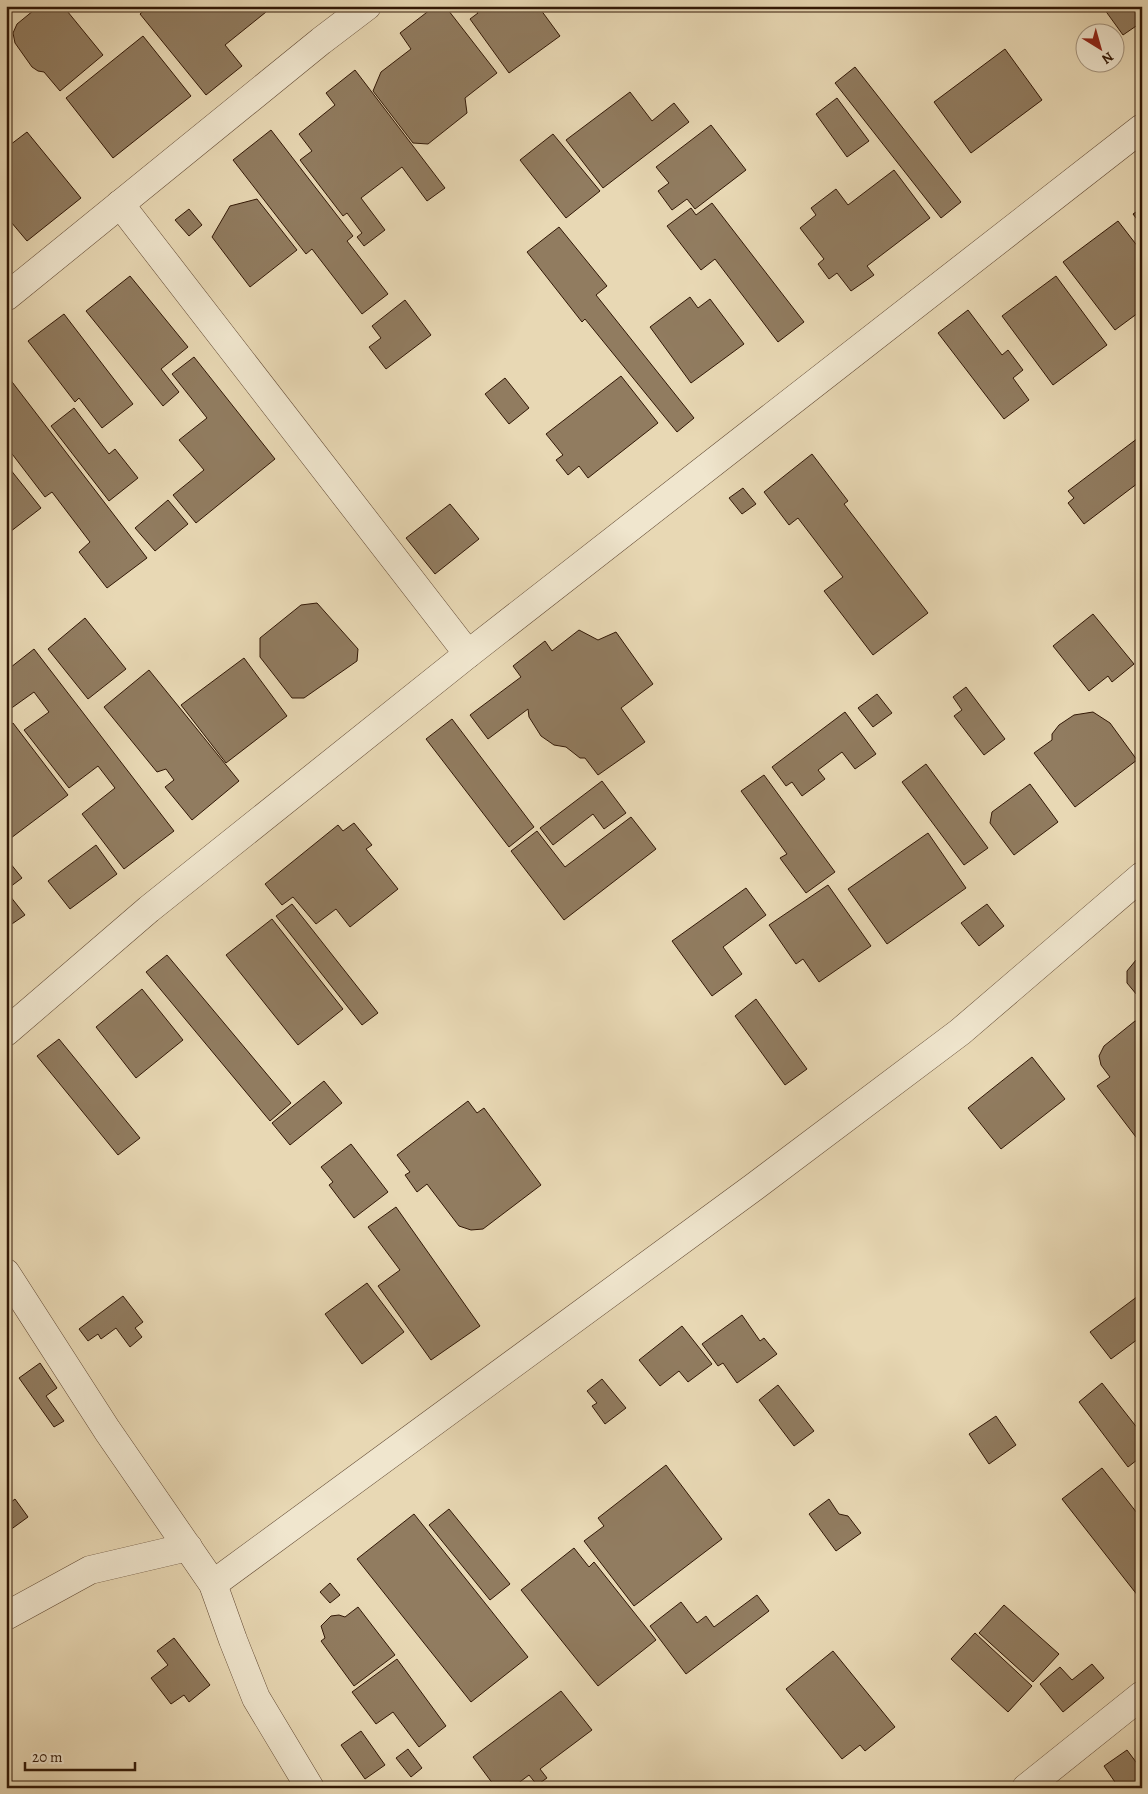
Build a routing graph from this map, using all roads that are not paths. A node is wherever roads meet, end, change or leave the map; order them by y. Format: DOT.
graph roads {
  1 [pos="367,6"];
  2 [pos="1142,128"];
  3 [pos="120,204"];
  4 [pos="6,297"];
  5 [pos="468,654"];
  6 [pos="1142,876"];
  7 [pos="6,1032"];
  8 [pos="6,1273"];
  9 [pos="188,1547"];
  10 [pos="213,1584"];
  11 [pos="6,1616"];
  12 [pos="1142,1695"];
  13 [pos="310,1788"];
  14 [pos="1026,1788"];
  1 -- 3 [label="street"];
  2 -- 5 [label="street"];
  3 -- 4 [label="street"];
  3 -- 5 [label="street"];
  5 -- 7 [label="street"];
  6 -- 10 [label="street"];
  8 -- 9 [label="street"];
  9 -- 10 [label="street"];
  9 -- 11 [label="street"];
  10 -- 13 [label="street"];
  12 -- 14 [label="street"];
}
